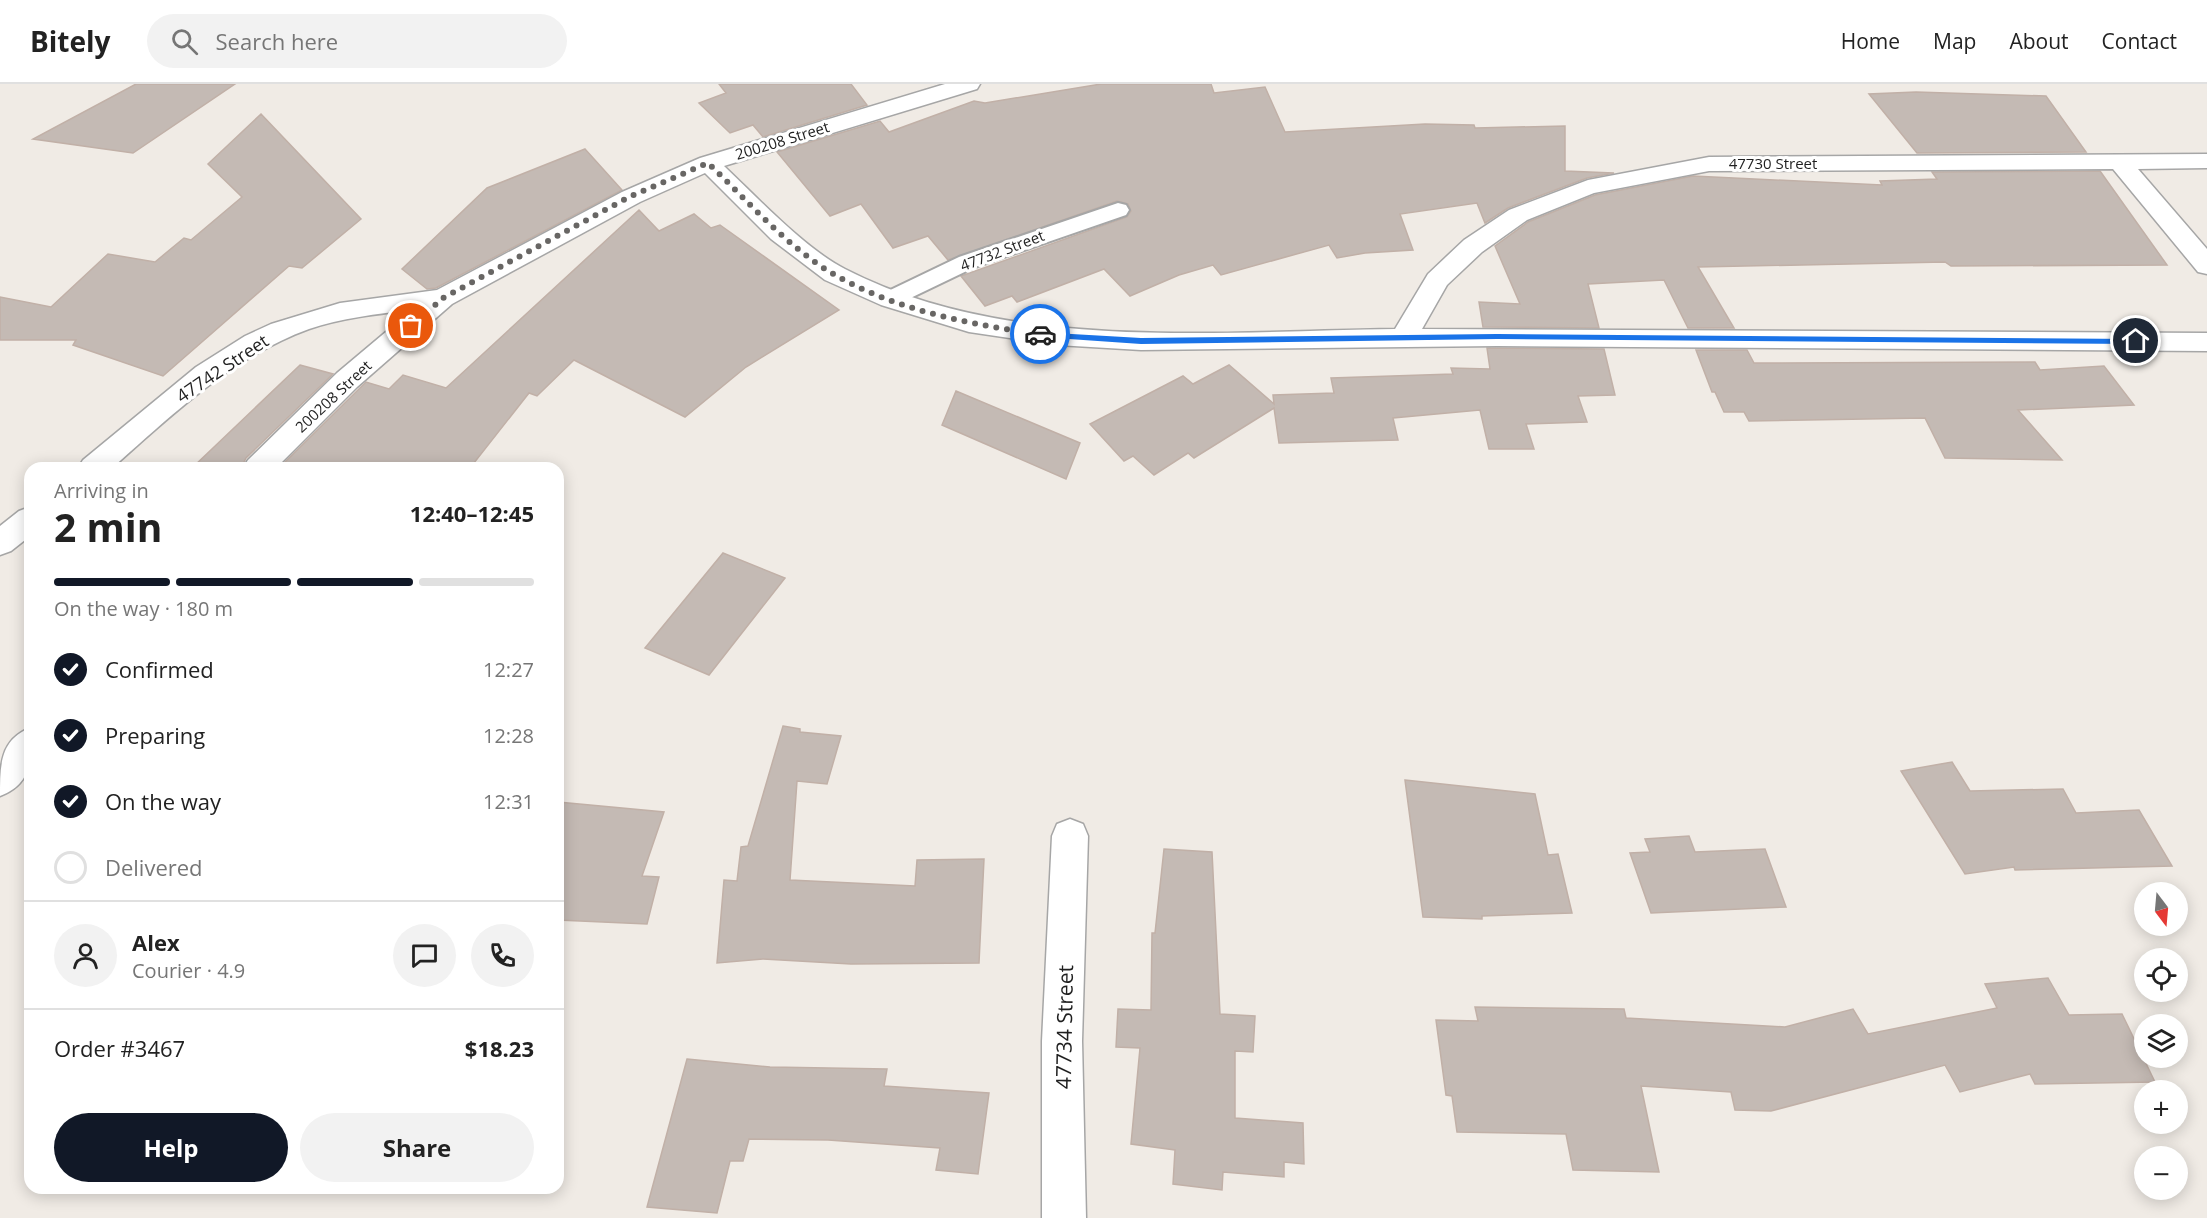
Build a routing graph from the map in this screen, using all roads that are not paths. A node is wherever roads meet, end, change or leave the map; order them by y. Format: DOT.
graph roads {
  1 [pos="969,84"];
  2 [pos="2119,160"];
  3 [pos="2207,161"];
  4 [pos="708,163"];
  5 [pos="1118,210"];
  6 [pos="2207,266"];
  7 [pos="443,298"];
  8 [pos="890,299"];
  9 [pos="1404,337"];
  10 [pos="2207,342"];
  11 [pos="100,462"];
  12 [pos="264,462"];
  13 [pos="24,524"];
  14 [pos="0,543"];
  15 [pos="24,750"];
  16 [pos="0,780"];
  17 [pos="1070,836"];
  18 [pos="1064,1218"];
  1 -- 4 [label="street, 200208 Street"];
  2 -- 3 [label="street, 47730 Street"];
  2 -- 6 [label="street"];
  2 -- 9 [label="street, 47730 Street"];
  4 -- 7 [label="street, 200208 Street"];
  4 -- 8 [label="street"];
  5 -- 8 [label="lane, 47732 Street"];
  7 -- 11 [label="street, 47742 Street"];
  7 -- 12 [label="street, 200208 Street"];
  8 -- 9 [label="street"];
  9 -- 10 [label="street"];
  13 -- 14 [label="street"];
  15 -- 16 [label="street"];
  17 -- 18 [label="street, 47734 Street"];
}
